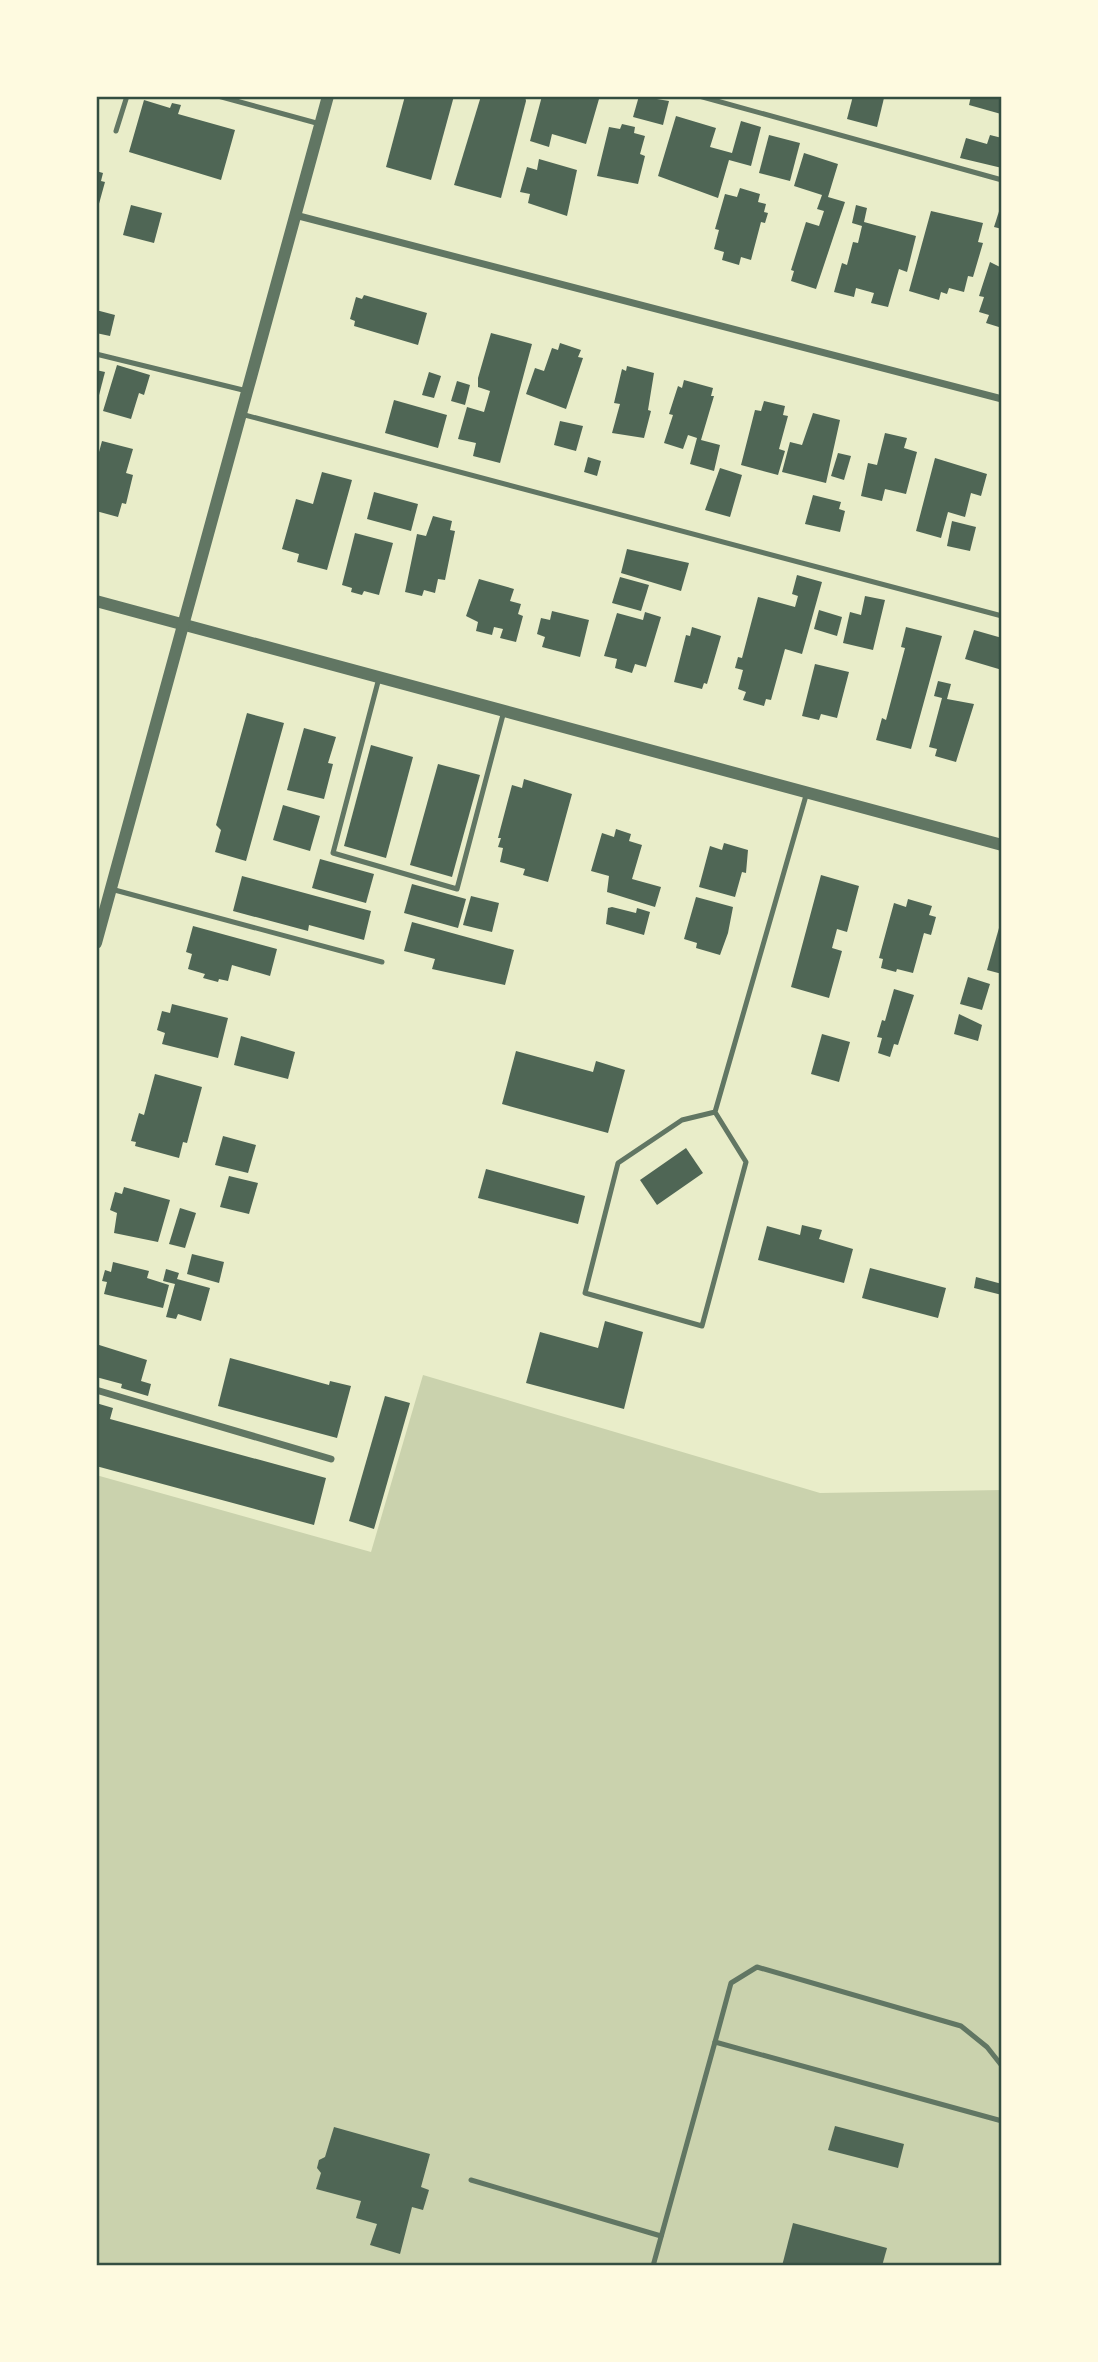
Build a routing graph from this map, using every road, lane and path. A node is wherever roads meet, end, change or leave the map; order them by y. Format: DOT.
graph roads {
  1 [pos="127,96"];
  2 [pos="218,96"];
  3 [pos="328,96"];
  4 [pos="699,96"];
  5 [pos="320,124"];
  6 [pos="116,131"];
  7 [pos="1002,180"];
  8 [pos="295,215"];
  9 [pos="96,354"];
  10 [pos="247,391"];
  11 [pos="1002,399"];
  12 [pos="241,414"];
  13 [pos="96,601"];
  14 [pos="1002,616"];
  15 [pos="184,625"];
  16 [pos="379,677"];
  17 [pos="504,711"];
  18 [pos="807,792"];
  19 [pos="1002,845"];
  20 [pos="111,889"];
  21 [pos="96,943"];
  22 [pos="382,962"];
  23 [pos="715,1112"];
  24 [pos="96,1390"];
  25 [pos="331,1459"];
  26 [pos="715,2042"];
  27 [pos="1002,2066"];
  28 [pos="1002,2121"];
  29 [pos="471,2180"];
  30 [pos="661,2236"];
  31 [pos="1002,2260"];
  32 [pos="653,2266"];
  33 [pos="1000,2266"];
  1 -- 6 [label="lane"];
  2 -- 5 [label="lane"];
  3 -- 5 [label="street"];
  4 -- 7 [label="lane"];
  5 -- 8 [label="street"];
  8 -- 10 [label="street"];
  8 -- 11 [label="street"];
  9 -- 10 [label="lane"];
  10 -- 12 [label="street"];
  12 -- 14 [label="lane"];
  12 -- 15 [label="street"];
  13 -- 15 [label="street"];
  15 -- 16 [label="street"];
  15 -- 20 [label="street"];
  16 -- 17 [label="street"];
  16 -- 17 [label="lane"];
  17 -- 18 [label="street"];
  18 -- 19 [label="street"];
  18 -- 23 [label="lane"];
  20 -- 21 [label="street"];
  20 -- 22 [label="lane"];
  23 -- 23 [label="lane"];
  24 -- 25 [label="street"];
  26 -- 27 [label="lane"];
  26 -- 28 [label="lane"];
  26 -- 30 [label="lane"];
  29 -- 30 [label="lane"];
  30 -- 32 [label="lane"];
  31 -- 33 [label="lane"];
}
